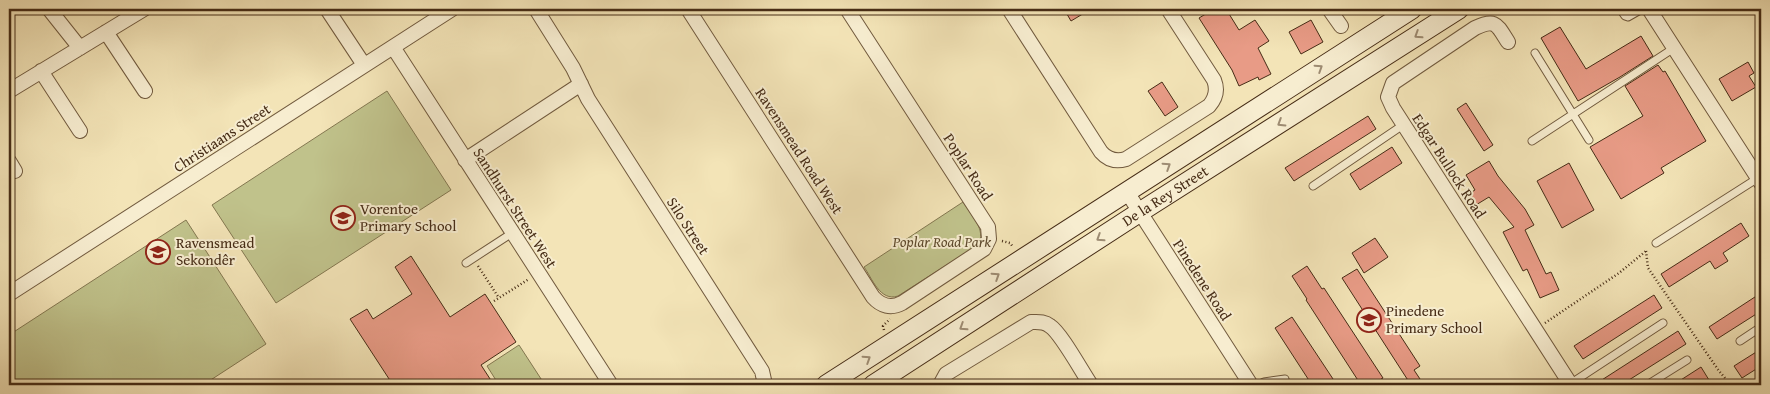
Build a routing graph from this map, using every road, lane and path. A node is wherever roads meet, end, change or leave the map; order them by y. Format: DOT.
graph roads {
  1 [pos="49,9"];
  2 [pos="144,9"];
  3 [pos="327,9"];
  4 [pos="452,9"];
  5 [pos="536,9"];
  6 [pos="848,9"];
  7 [pos="1008,9"];
  8 [pos="1168,9"];
  9 [pos="1329,9"];
  10 [pos="1412,9"];
  11 [pos="1459,9"];
  12 [pos="1620,9"];
  13 [pos="1642,9"];
  14 [pos="1649,9"];
  15 [pos="693,11"];
  16 [pos="1341,26"];
  17 [pos="106,32"];
  18 [pos="1508,42"];
  19 [pos="393,47"];
  20 [pos="80,48"];
  21 [pos="1674,48"];
  22 [pos="1535,53"];
  23 [pos="364,65"];
  24 [pos="41,71"];
  25 [pos="581,84"];
  26 [pos="9,91"];
  27 [pos="145,91"];
  28 [pos="1573,116"];
  29 [pos="1404,125"];
  30 [pos="80,131"];
  31 [pos="1589,140"];
  32 [pos="1532,141"];
  33 [pos="465,160"];
  34 [pos="1759,180"];
  35 [pos="1313,186"];
  36 [pos="1126,192"];
  37 [pos="1140,212"];
  38 [pos="512,232"];
  39 [pos="996,240"];
  40 [pos="1656,243"];
  41 [pos="1013,247"];
  42 [pos="1646,251"];
  43 [pos="473,258"];
  44 [pos="466,263"];
  45 [pos="532,276"];
  46 [pos="11,287"];
  47 [pos="499,298"];
  48 [pos="494,301"];
  49 [pos="891,310"];
  50 [pos="1663,324"];
  51 [pos="1761,327"];
  52 [pos="884,330"];
  53 [pos="1535,330"];
  54 [pos="1740,341"];
  55 [pos="1687,360"];
  56 [pos="1285,379"];
  57 [pos="1571,384"];
  58 [pos="611,385"];
  59 [pos="764,385"];
  60 [pos="826,385"];
  61 [pos="872,385"];
  62 [pos="940,385"];
  63 [pos="1091,385"];
  64 [pos="1250,385"];
  65 [pos="1258,385"];
  66 [pos="1647,385"];
  67 [pos="1731,385"];
  1 -- 20 [label="street"];
  2 -- 17 [label="street"];
  3 -- 23 [label="street"];
  4 -- 19 [label="street, Christiaans Street"];
  5 -- 25 [label="street, Silo Street"];
  6 -- 49 [label="street, Poplar Road"];
  7 -- 8 [label="street"];
  9 -- 16 [label="street"];
  36 -- 10 [label="main road, De la Rey Street, one-way"];
  11 -- 37 [label="main road, De la Rey Street, one-way"];
  12 -- 13 [label="lane"];
  14 -- 21 [label="street"];
  15 -- 49 [label="street, Ravensmead Road West"];
  17 -- 20 [label="street"];
  17 -- 27 [label="street"];
  18 -- 29 [label="street, Edgar Bullock Road"];
  19 -- 23 [label="street, Christiaans Street"];
  19 -- 33 [label="street, Sandhurst Street West"];
  20 -- 24 [label="street"];
  21 -- 28 [label="lane"];
  21 -- 34 [label="street"];
  22 -- 28 [label="lane"];
  23 -- 46 [label="street, Christiaans Street"];
  24 -- 26 [label="street"];
  24 -- 30 [label="street"];
  25 -- 33 [label="street"];
  25 -- 59 [label="street, Silo Street"];
  28 -- 31 [label="lane"];
  28 -- 32 [label="lane"];
  29 -- 35 [label="lane"];
  29 -- 53 [label="street, Edgar Bullock Road"];
  33 -- 38 [label="street, Sandhurst Street West"];
  34 -- 40 [label="lane"];
  36 -- 37 [label="street, Pinedene Road"];
  60 -- 36 [label="main road, De la Rey Street, one-way"];
  37 -- 61 [label="main road, De la Rey Street, one-way"];
  37 -- 64 [label="street, Pinedene Road"];
  38 -- 43 [label="lane"];
  38 -- 58 [label="street, Sandhurst Street West"];
  39 -- 41 [label="path"];
  40 -- 42 [label="path"];
  42 -- 53 [label="path"];
  42 -- 67 [label="path"];
  43 -- 44 [label="lane"];
  43 -- 47 [label="path"];
  45 -- 47 [label="path"];
  47 -- 48 [label="path"];
  49 -- 52 [label="path"];
  50 -- 57 [label="lane"];
  51 -- 54 [label="lane"];
  53 -- 57 [label="street, Edgar Bullock Road"];
  55 -- 66 [label="lane"];
  56 -- 65 [label="lane"];
  62 -- 63 [label="street"];
}
